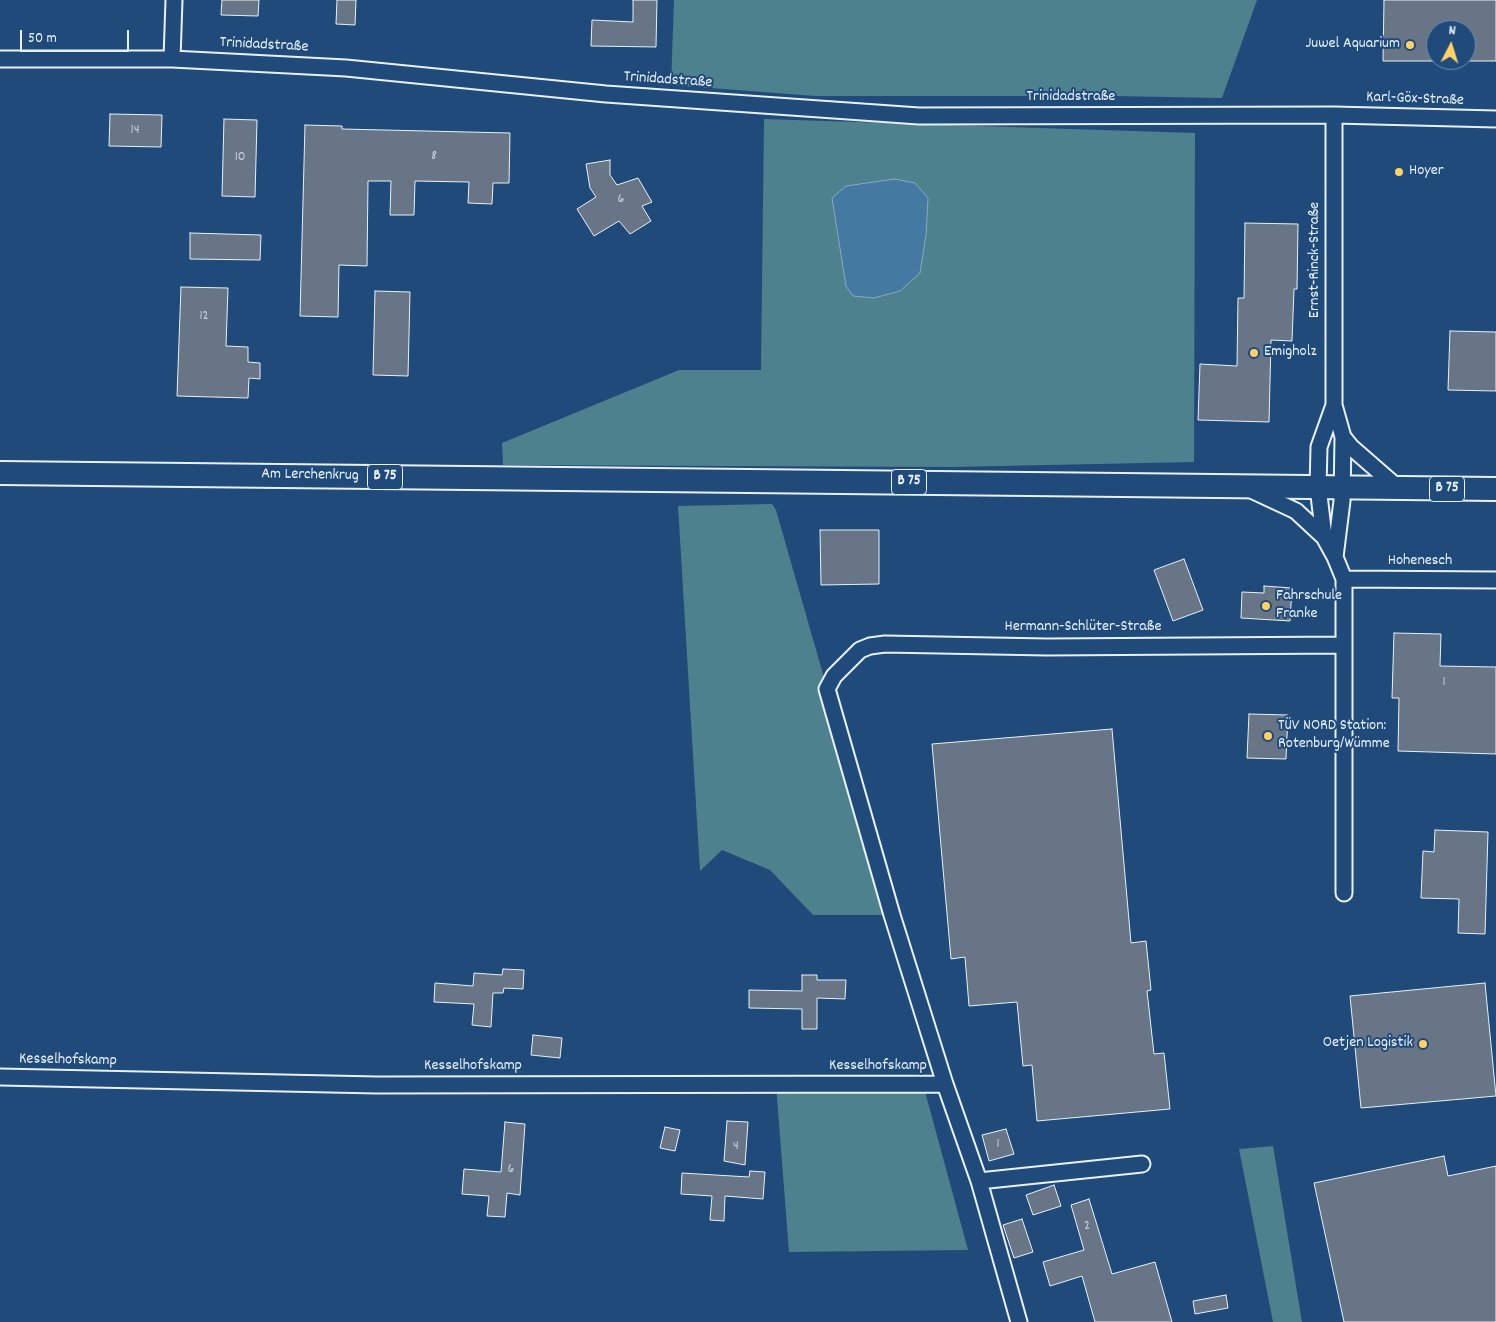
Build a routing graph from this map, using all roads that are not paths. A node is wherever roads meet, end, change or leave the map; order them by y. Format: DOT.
graph roads {
  1 [pos="174,0"];
  2 [pos="0,59"];
  3 [pos="172,59"];
  4 [pos="1334,115"];
  5 [pos="1496,120"];
  6 [pos="1334,405"];
  7 [pos="1343,437"];
  8 [pos="0,473"];
  9 [pos="1246,487"];
  10 [pos="1318,487"];
  11 [pos="1343,488"];
  12 [pos="1398,488"];
  13 [pos="1496,489"];
  14 [pos="1324,537"];
  15 [pos="1335,557"];
  16 [pos="1344,579"];
  17 [pos="1496,580"];
  18 [pos="1344,645"];
  19 [pos="834,676"];
  20 [pos="1344,893"];
  21 [pos="0,1077"];
  22 [pos="945,1084"];
  23 [pos="1142,1164"];
  24 [pos="979,1181"];
  25 [pos="1019,1322"];
  1 -- 3 [label="street"];
  2 -- 3 [label="street, Trinidadstraße"];
  3 -- 4 [label="street, Trinidadstraße"];
  4 -- 5 [label="street, Karl-Göx-Straße"];
  4 -- 6 [label="street, Ernst-Rinck-Straße"];
  6 -- 7 [label="street, Ernst-Rinck-Straße"];
  6 -- 10 [label="street, Ernst-Rinck-Straße"];
  7 -- 11 [label="street, Ernst-Rinck-Straße"];
  7 -- 12 [label="street, Ernst-Rinck-Straße"];
  8 -- 9 [label="main road, Am Lerchenkrug / B 75"];
  9 -- 10 [label="main road, B 75"];
  9 -- 14 [label="street"];
  10 -- 11 [label="main road, B 75"];
  10 -- 14 [label="street"];
  11 -- 12 [label="main road, B 75"];
  11 -- 15 [label="street"];
  12 -- 13 [label="main road, B 75"];
  14 -- 15 [label="street"];
  15 -- 16 [label="street"];
  16 -- 17 [label="street, Hohenesch"];
  16 -- 18 [label="street"];
  18 -- 19 [label="street, Hermann-Schlüter-Straße"];
  18 -- 20 [label="street"];
  19 -- 22 [label="street, Kesselhofskamp"];
  21 -- 22 [label="street, Kesselhofskamp"];
  22 -- 24 [label="street, Kesselhofskamp"];
  23 -- 24 [label="street"];
  24 -- 25 [label="street, Kesselhofskamp"];
}
